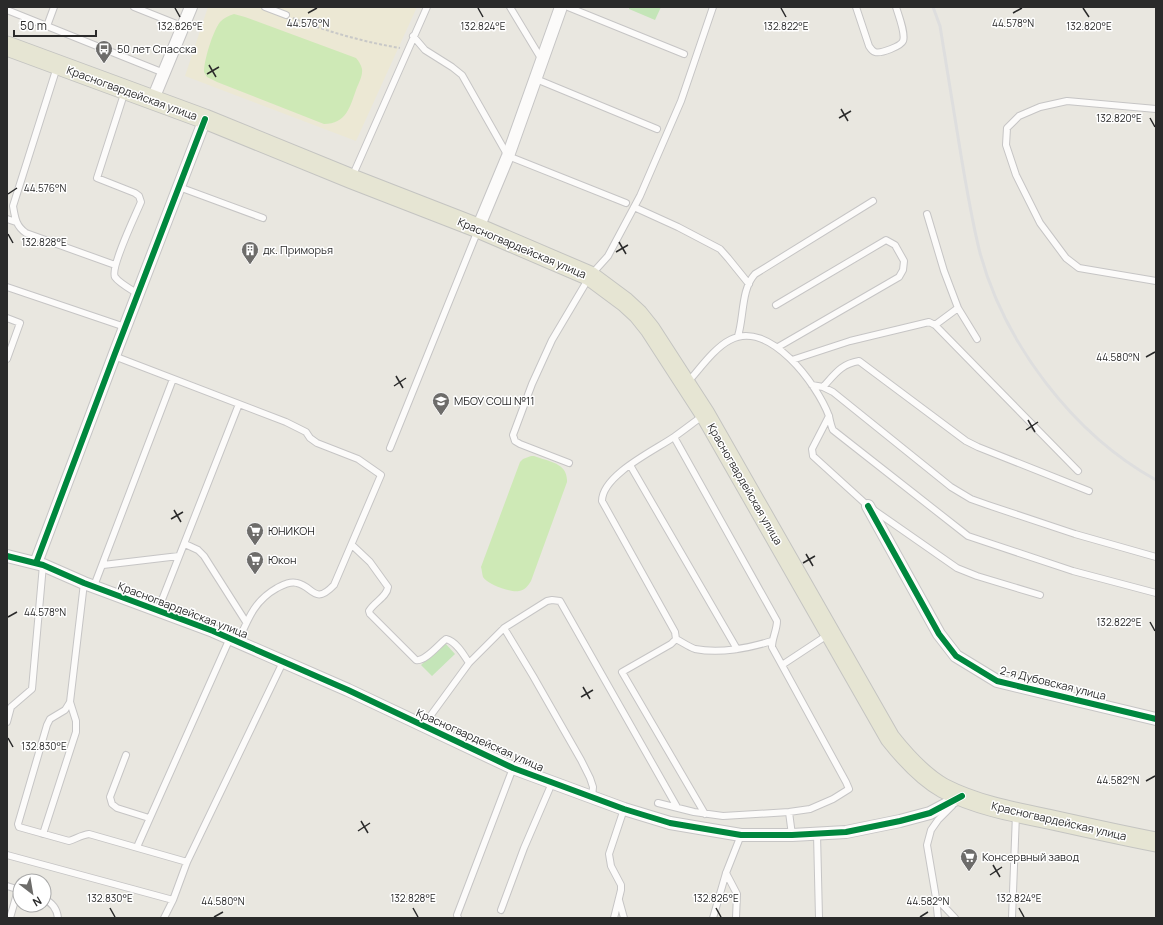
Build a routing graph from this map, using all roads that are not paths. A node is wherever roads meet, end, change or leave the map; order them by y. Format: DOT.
graph roads {
  1 [pos="54,7"];
  2 [pos="191,7"];
  3 [pos="265,7"];
  4 [pos="427,7"];
  5 [pos="510,7"];
  6 [pos="561,7"];
  7 [pos="568,7"];
  8 [pos="713,7"];
  9 [pos="856,7"];
  10 [pos="896,7"];
  11 [pos="139,8"];
  12 [pos="7,10"];
  13 [pos="286,14"];
  14 [pos="47,26"];
  15 [pos="184,27"];
  16 [pos="413,36"];
  17 [pos="7,46"];
  18 [pos="684,54"];
  19 [pos="542,60"];
  20 [pos="58,65"];
  21 [pos="164,73"];
  22 [pos="536,79"];
  23 [pos="126,89"];
  24 [pos="153,99"];
  25 [pos="1156,109"];
  26 [pos="205,119"];
  27 [pos="656,129"];
  28 [pos="508,156"];
  29 [pos="352,179"];
  30 [pos="179,187"];
  31 [pos="873,201"];
  32 [pos="626,203"];
  33 [pos="634,207"];
  34 [pos="927,214"];
  35 [pos="263,218"];
  36 [pos="7,219"];
  37 [pos="16,222"];
  38 [pos="478,228"];
  39 [pos="115,266"];
  40 [pos="590,276"];
  41 [pos="1156,281"];
  42 [pos="749,284"];
  43 [pos="7,287"];
  44 [pos="138,294"];
  45 [pos="776,305"];
  46 [pos="958,308"];
  47 [pos="7,318"];
  48 [pos="935,325"];
  49 [pos="125,327"];
  50 [pos="738,336"];
  51 [pos="977,340"];
  52 [pos="778,348"];
  53 [pos="114,356"];
  54 [pos="7,359"];
  55 [pos="792,360"];
  56 [pos="173,379"];
  57 [pos="686,384"];
  58 [pos="812,385"];
  59 [pos="823,387"];
  60 [pos="240,404"];
  61 [pos="705,414"];
  62 [pos="829,416"];
  63 [pos="674,437"];
  64 [pos="390,448"];
  65 [pos="569,463"];
  66 [pos="630,465"];
  67 [pos="1078,471"];
  68 [pos="1089,491"];
  69 [pos="868,506"];
  70 [pos="184,544"];
  71 [pos="352,544"];
  72 [pos="7,556"];
  73 [pos="179,556"];
  74 [pos="1156,557"];
  75 [pos="39,564"];
  76 [pos="103,565"];
  77 [pos="89,585"];
  78 [pos="1156,593"];
  79 [pos="1040,595"];
  80 [pos="158,610"];
  81 [pos="246,622"];
  82 [pos="504,628"];
  83 [pos="831,634"];
  84 [pos="676,638"];
  85 [pos="234,640"];
  86 [pos="772,641"];
  87 [pos="737,649"];
  88 [pos="283,662"];
  89 [pos="469,663"];
  90 [pos="782,665"];
  91 [pos="70,702"];
  92 [pos="1156,719"];
  93 [pos="7,722"];
  94 [pos="423,726"];
  95 [pos="126,755"];
  96 [pos="513,768"];
  97 [pos="552,783"];
  98 [pos="962,796"];
  99 [pos="592,798"];
  100 [pos="658,803"];
  101 [pos="677,807"];
  102 [pos="624,809"];
  103 [pos="789,812"];
  104 [pos="1016,812"];
  105 [pos="705,814"];
  106 [pos="149,818"];
  107 [pos="43,834"];
  108 [pos="817,834"];
  109 [pos="741,835"];
  110 [pos="792,835"];
  111 [pos="1156,842"];
  112 [pos="137,847"];
  113 [pos="7,854"];
  114 [pos="187,862"];
  115 [pos="726,873"];
  116 [pos="936,898"];
  117 [pos="618,899"];
  118 [pos="174,900"];
  119 [pos="52,904"];
  120 [pos="501,910"];
  121 [pos="58,918"];
  122 [pos="164,918"];
  123 [pos="458,918"];
  124 [pos="614,918"];
  125 [pos="624,918"];
  126 [pos="713,918"];
  127 [pos="736,918"];
  128 [pos="819,918"];
  129 [pos="938,918"];
  130 [pos="955,918"];
  131 [pos="1012,918"];
  1 -- 14 [label="lane"];
  2 -- 15 [label="street"];
  3 -- 13 [label="lane"];
  4 -- 16 [label="lane"];
  5 -- 19 [label="lane"];
  6 -- 19 [label="street"];
  7 -- 18 [label="lane"];
  8 -- 33 [label="lane"];
  9 -- 10 [label="lane"];
  11 -- 15 [label="lane"];
  12 -- 14 [label="lane"];
  14 -- 21 [label="lane"];
  15 -- 21 [label="street"];
  16 -- 28 [label="lane"];
  16 -- 29 [label="lane"];
  17 -- 20 [label="main road, Красногвардейская улица"];
  19 -- 22 [label="street"];
  20 -- 23 [label="main road, Красногвардейская улица"];
  20 -- 37 [label="lane"];
  21 -- 24 [label="street"];
  22 -- 27 [label="lane"];
  22 -- 28 [label="street"];
  23 -- 24 [label="main road, Красногвардейская улица"];
  23 -- 39 [label="lane"];
  24 -- 26 [label="main road, Красногвардейская улица"];
  25 -- 41 [label="lane"];
  26 -- 29 [label="main road, Красногвардейская улица"];
  26 -- 30 [label="street"];
  28 -- 32 [label="lane"];
  28 -- 38 [label="street"];
  29 -- 38 [label="main road, Красногвардейская улица"];
  30 -- 35 [label="lane"];
  30 -- 44 [label="street"];
  31 -- 42 [label="lane"];
  33 -- 40 [label="lane"];
  33 -- 42 [label="lane"];
  34 -- 46 [label="lane"];
  36 -- 37 [label="lane"];
  37 -- 39 [label="lane"];
  38 -- 40 [label="main road, Красногвардейская улица"];
  38 -- 64 [label="lane"];
  39 -- 44 [label="lane"];
  40 -- 57 [label="main road, Красногвардейская улица"];
  40 -- 65 [label="lane"];
  42 -- 50 [label="lane"];
  43 -- 49 [label="lane"];
  44 -- 49 [label="street"];
  45 -- 52 [label="lane"];
  46 -- 48 [label="lane"];
  46 -- 51 [label="lane"];
  47 -- 54 [label="lane"];
  48 -- 55 [label="lane"];
  48 -- 67 [label="lane"];
  49 -- 53 [label="street"];
  50 -- 52 [label="lane"];
  50 -- 57 [label="lane"];
  52 -- 55 [label="lane"];
  53 -- 56 [label="lane"];
  53 -- 75 [label="street"];
  55 -- 58 [label="lane"];
  56 -- 60 [label="lane"];
  56 -- 76 [label="lane"];
  57 -- 61 [label="main road, Красногвардейская улица"];
  58 -- 59 [label="lane"];
  58 -- 62 [label="lane"];
  59 -- 68 [label="lane"];
  59 -- 74 [label="lane"];
  60 -- 70 [label="lane"];
  60 -- 71 [label="lane"];
  61 -- 63 [label="lane"];
  61 -- 83 [label="main road, Красногвардейская улица"];
  62 -- 69 [label="lane"];
  62 -- 78 [label="lane"];
  63 -- 66 [label="lane"];
  63 -- 86 [label="lane"];
  66 -- 84 [label="lane"];
  66 -- 87 [label="lane"];
  69 -- 79 [label="lane"];
  69 -- 92 [label="street, 2-я Дубовская улица"];
  70 -- 73 [label="lane"];
  70 -- 81 [label="lane"];
  71 -- 81 [label="lane"];
  71 -- 89 [label="lane"];
  72 -- 75 [label="street, Красногвардейская улица"];
  73 -- 76 [label="lane"];
  73 -- 80 [label="lane"];
  75 -- 77 [label="street, Красногвардейская улица"];
  75 -- 93 [label="lane"];
  76 -- 77 [label="lane"];
  77 -- 80 [label="street, Красногвардейская улица"];
  77 -- 91 [label="lane"];
  80 -- 85 [label="street, Красногвардейская улица"];
  81 -- 85 [label="lane"];
  82 -- 89 [label="lane"];
  82 -- 99 [label="lane"];
  82 -- 101 [label="lane"];
  83 -- 90 [label="lane"];
  83 -- 98 [label="main road, Красногвардейская улица"];
  84 -- 87 [label="lane"];
  84 -- 105 [label="lane"];
  85 -- 88 [label="street, Красногвардейская улица"];
  85 -- 106 [label="lane"];
  86 -- 87 [label="lane"];
  86 -- 90 [label="lane"];
  88 -- 94 [label="street, Красногвардейская улица"];
  88 -- 114 [label="lane"];
  89 -- 94 [label="lane"];
  90 -- 103 [label="lane"];
  91 -- 107 [label="lane"];
  91 -- 107 [label="lane"];
  94 -- 96 [label="street, Красногвардейская улица"];
  95 -- 106 [label="lane"];
  96 -- 97 [label="street, Красногвардейская улица"];
  96 -- 123 [label="lane"];
  97 -- 99 [label="street, Красногвардейская улица"];
  97 -- 120 [label="lane"];
  98 -- 104 [label="main road, Красногвардейская улица"];
  98 -- 108 [label="street, Красногвардейская улица"];
  98 -- 116 [label="lane"];
  99 -- 102 [label="street, Красногвардейская улица"];
  100 -- 101 [label="lane"];
  101 -- 105 [label="lane"];
  102 -- 109 [label="street, Красногвардейская улица"];
  102 -- 117 [label="lane"];
  103 -- 105 [label="lane"];
  103 -- 110 [label="lane"];
  104 -- 111 [label="main road, Красногвардейская улица"];
  104 -- 131 [label="lane"];
  106 -- 112 [label="lane"];
  107 -- 112 [label="lane"];
  108 -- 110 [label="street, Красногвардейская улица"];
  108 -- 128 [label="lane"];
  109 -- 110 [label="street, Красногвардейская улица"];
  109 -- 115 [label="lane"];
  112 -- 114 [label="lane"];
  113 -- 118 [label="lane"];
  114 -- 118 [label="lane"];
  115 -- 126 [label="lane"];
  115 -- 127 [label="lane"];
  116 -- 129 [label="lane"];
  116 -- 130 [label="lane"];
  117 -- 124 [label="lane"];
  117 -- 125 [label="lane"];
  118 -- 122 [label="lane"];
  119 -- 121 [label="lane"];
}
